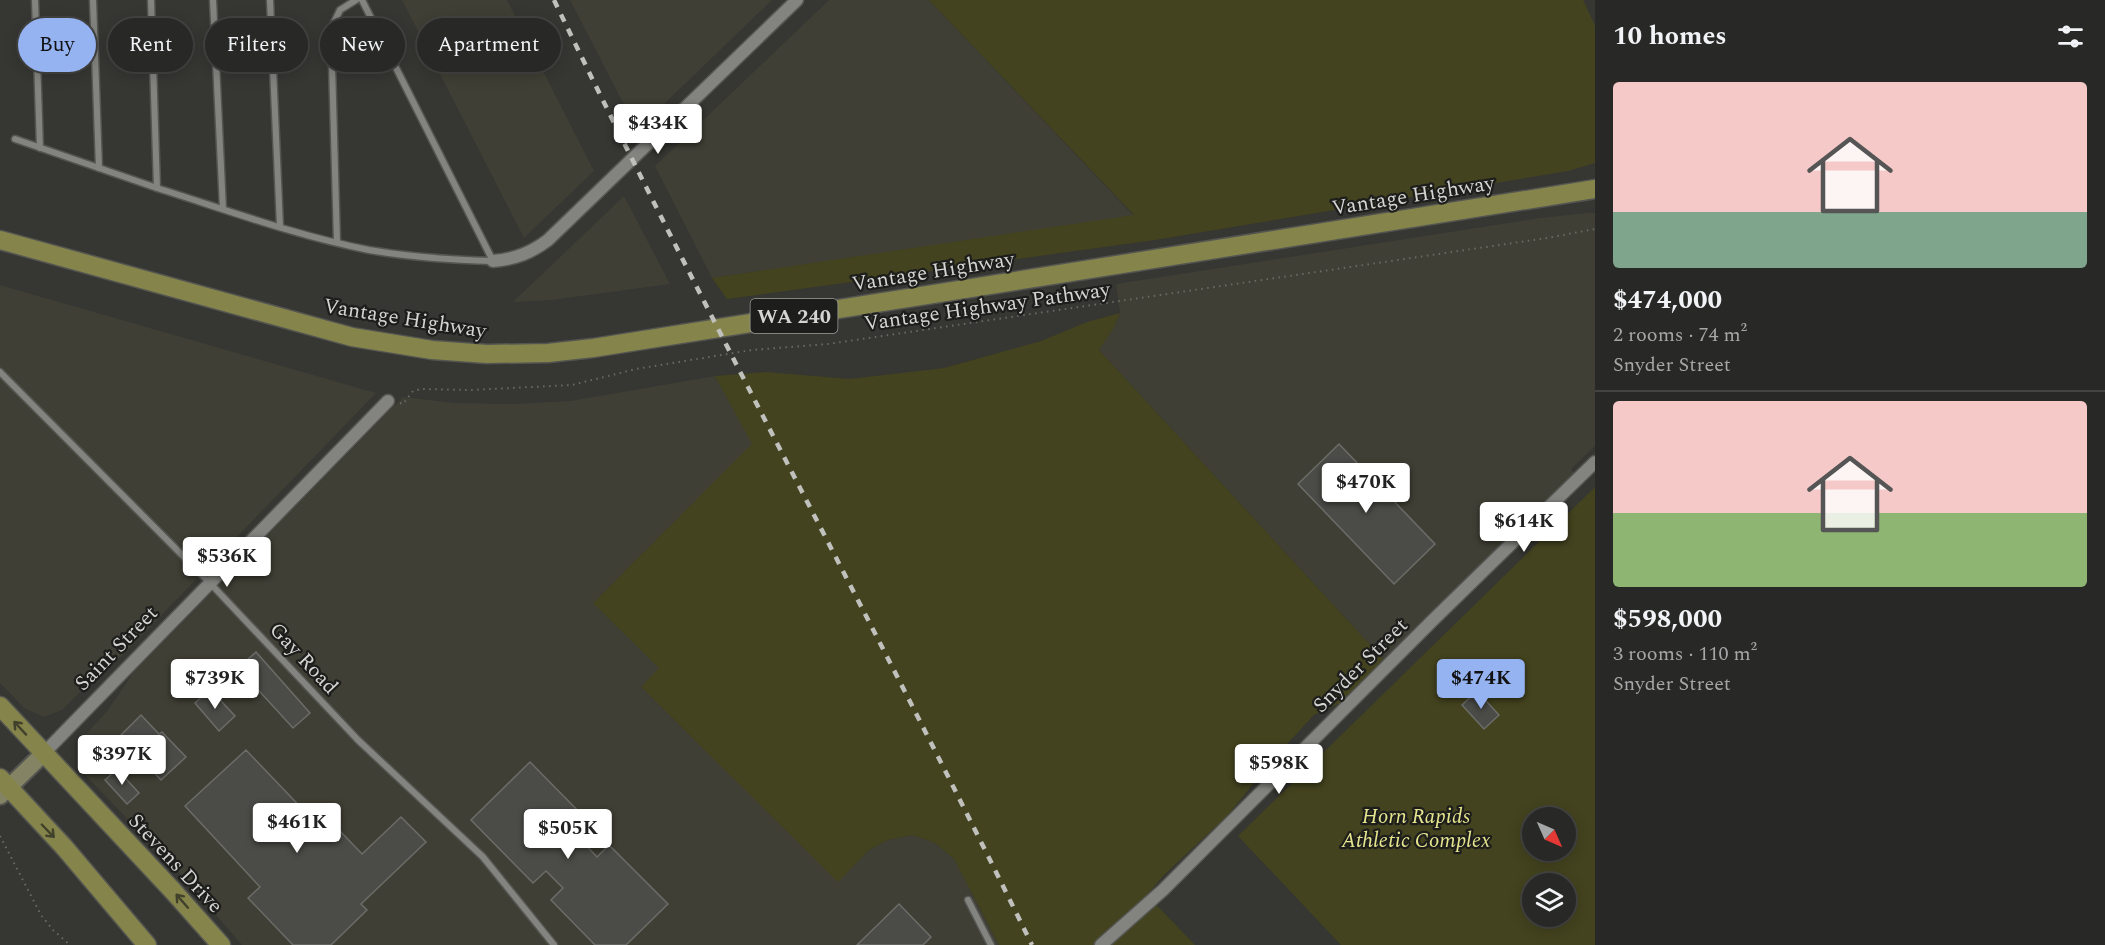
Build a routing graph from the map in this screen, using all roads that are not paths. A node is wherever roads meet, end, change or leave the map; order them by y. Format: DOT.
graph roads {
  1 [pos="35,0"];
  2 [pos="93,0"];
  3 [pos="151,0"];
  4 [pos="213,0"];
  5 [pos="270,0"];
  6 [pos="356,0"];
  7 [pos="362,0"];
  8 [pos="797,0"];
  9 [pos="15,139"];
  10 [pos="40,148"];
  11 [pos="99,168"];
  12 [pos="157,189"];
  13 [pos="1595,189"];
  14 [pos="223,209"];
  15 [pos="280,226"];
  16 [pos="0,240"];
  17 [pos="337,242"];
  18 [pos="493,261"];
  19 [pos="0,372"];
  20 [pos="388,401"];
  21 [pos="1595,462"];
  22 [pos="210,583"];
  23 [pos="0,706"];
  24 [pos="44,753"];
  25 [pos="3,787"];
  26 [pos="968,900"];
  27 [pos="147,945"];
  28 [pos="221,945"];
  29 [pos="554,945"];
  30 [pos="991,945"];
  31 [pos="1101,945"];
  1 -- 10 [label="lane"];
  2 -- 11 [label="lane"];
  3 -- 12 [label="lane"];
  4 -- 14 [label="lane"];
  5 -- 15 [label="lane"];
  6 -- 17 [label="lane"];
  7 -- 18 [label="lane"];
  8 -- 18 [label="street"];
  9 -- 10 [label="lane"];
  10 -- 11 [label="lane"];
  11 -- 12 [label="lane"];
  12 -- 14 [label="lane"];
  13 -- 16 [label="main road, Vantage Highway / WA 240"];
  14 -- 15 [label="lane"];
  15 -- 17 [label="lane"];
  17 -- 18 [label="lane"];
  19 -- 22 [label="lane, Gay Road"];
  20 -- 22 [label="street, Saint Street"];
  21 -- 31 [label="street, Snyder Street"];
  22 -- 24 [label="street, Saint Street"];
  22 -- 29 [label="lane, Gay Road"];
  24 -- 23 [label="main road, Stevens Drive, one-way"];
  24 -- 25 [label="street, Saint Street"];
  28 -- 24 [label="main road, Stevens Drive, one-way"];
  25 -- 27 [label="main road, one-way"];
  26 -- 30 [label="lane"];
}
